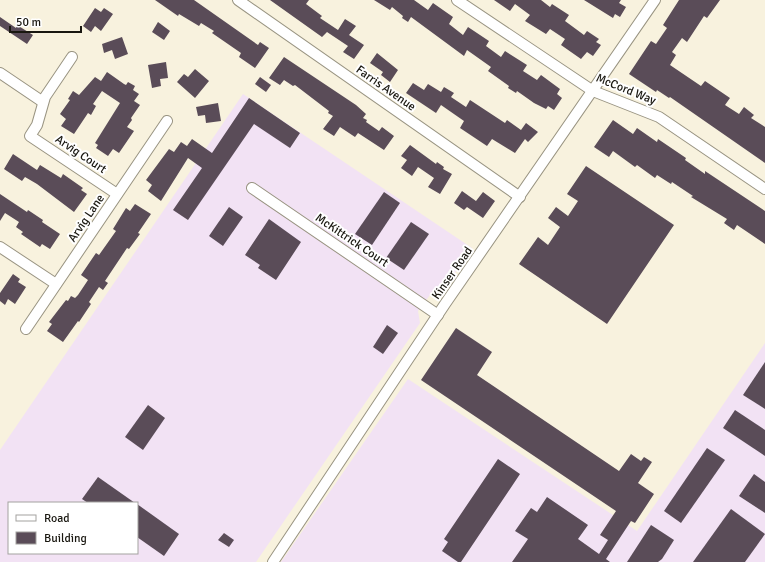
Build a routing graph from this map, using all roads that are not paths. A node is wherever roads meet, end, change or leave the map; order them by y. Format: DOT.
graph roads {
  1 [pos="238,0"];
  2 [pos="457,0"];
  3 [pos="655,0"];
  4 [pos="72,57"];
  5 [pos="0,73"];
  6 [pos="593,91"];
  7 [pos="43,102"];
  8 [pos="167,121"];
  9 [pos="252,188"];
  10 [pos="765,188"];
  11 [pos="117,194"];
  12 [pos="520,197"];
  13 [pos="0,247"];
  14 [pos="56,284"];
  15 [pos="438,315"];
  16 [pos="26,329"];
  17 [pos="273,562"];
  1 -- 12 [label="street, Farris Avenue"];
  2 -- 6 [label="street, McCord Way"];
  3 -- 6 [label="street, Kinser Road"];
  4 -- 7 [label="street"];
  5 -- 7 [label="street"];
  6 -- 10 [label="street, McCord Way"];
  6 -- 12 [label="street, Kinser Road"];
  7 -- 11 [label="street, Arvig Court"];
  8 -- 11 [label="street, Arvig Lane"];
  9 -- 15 [label="street, McKittrick Court"];
  11 -- 14 [label="street, Arvig Lane"];
  12 -- 15 [label="street, Kinser Road"];
  13 -- 14 [label="street"];
  14 -- 16 [label="street, Arvig Lane"];
  15 -- 17 [label="street, Kinser Road"];
}
